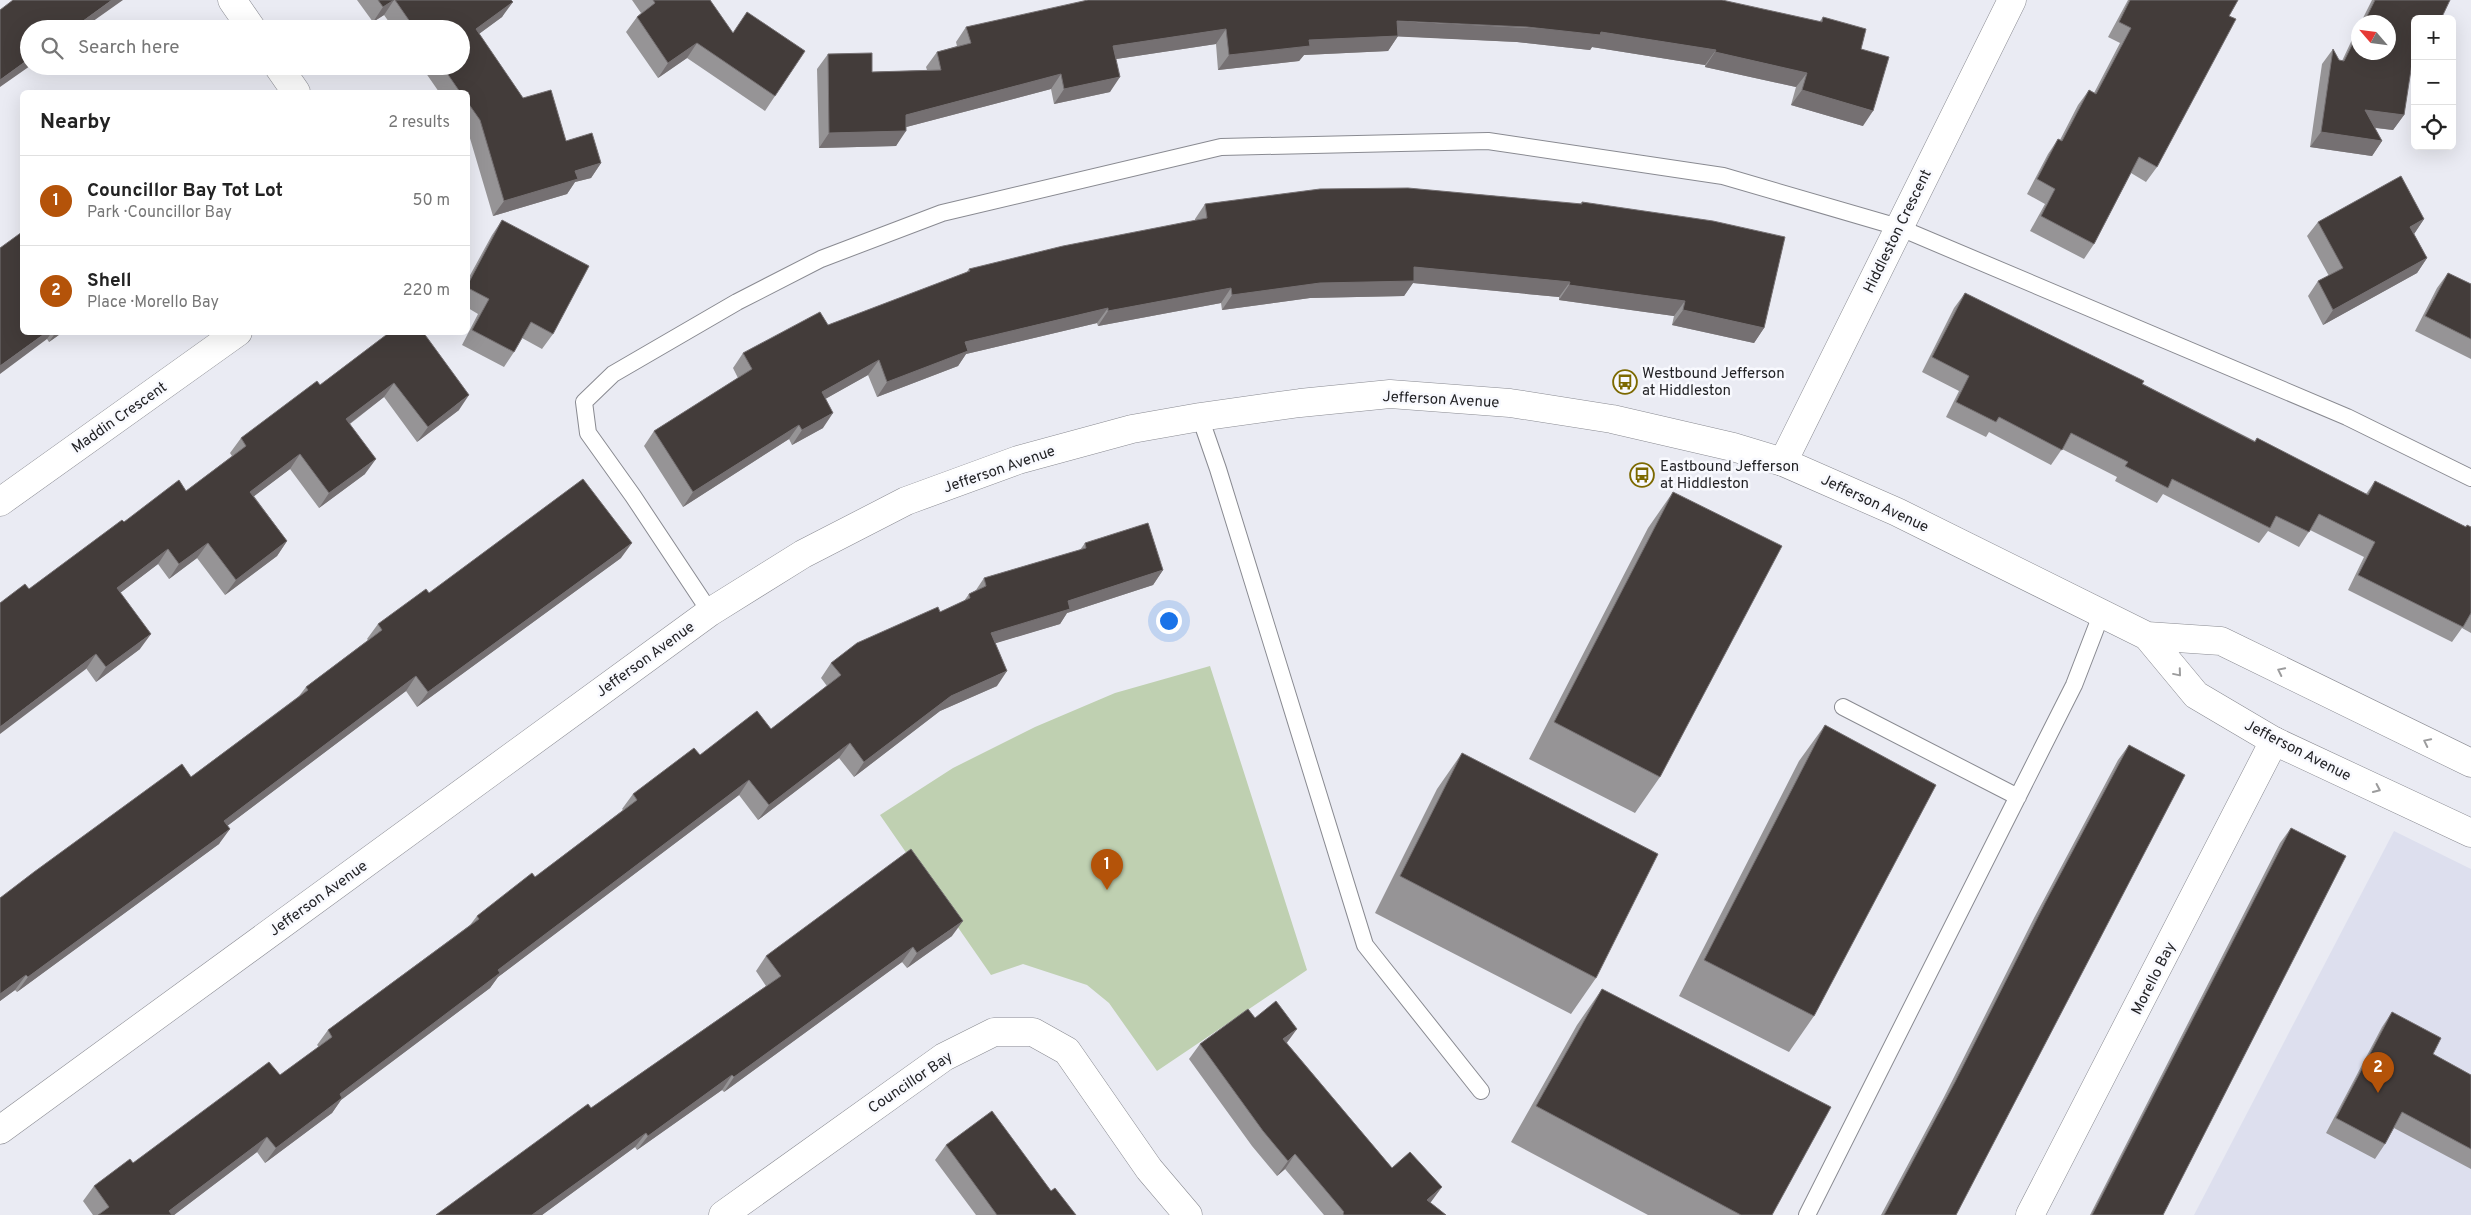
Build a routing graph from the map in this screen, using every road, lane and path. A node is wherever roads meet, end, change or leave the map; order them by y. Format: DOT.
graph roads {
  1 [pos="232,0"];
  2 [pos="2012,0"];
  3 [pos="246,20"];
  4 [pos="284,75"];
  5 [pos="295,90"];
  6 [pos="1898,227"];
  7 [pos="234,335"];
  8 [pos="1200,417"];
  9 [pos="1783,462"];
  10 [pos="2471,478"];
  11 [pos="0,502"];
  12 [pos="710,612"];
  13 [pos="2101,615"];
  14 [pos="2147,636"];
  15 [pos="1843,706"];
  16 [pos="2274,741"];
  17 [pos="2471,763"];
  18 [pos="2018,797"];
  19 [pos="2471,833"];
  20 [pos="1481,1091"];
  21 [pos="0,1130"];
  22 [pos="723,1215"];
  23 [pos="1188,1215"];
  24 [pos="1807,1215"];
  25 [pos="2030,1215"];
  1 -- 3 [label="street"];
  2 -- 6 [label="street, Hiddleston Crescent"];
  4 -- 5 [label="street"];
  6 -- 9 [label="street, Hiddleston Crescent"];
  6 -- 10 [label="lane"];
  6 -- 12 [label="lane"];
  7 -- 11 [label="street, Maddin Crescent"];
  8 -- 9 [label="street, Jefferson Avenue"];
  8 -- 12 [label="street, Jefferson Avenue"];
  8 -- 20 [label="lane"];
  9 -- 13 [label="street, Jefferson Avenue"];
  12 -- 21 [label="street, Jefferson Avenue"];
  13 -- 14 [label="street, Jefferson Avenue"];
  13 -- 18 [label="lane"];
  14 -- 16 [label="street, Jefferson Avenue, one-way"];
  17 -- 14 [label="street, Jefferson Avenue, one-way"];
  15 -- 18 [label="lane"];
  16 -- 19 [label="street, Jefferson Avenue, one-way"];
  16 -- 25 [label="street, Morello Bay"];
  18 -- 24 [label="lane"];
  22 -- 23 [label="street, Councillor Bay"];
}
